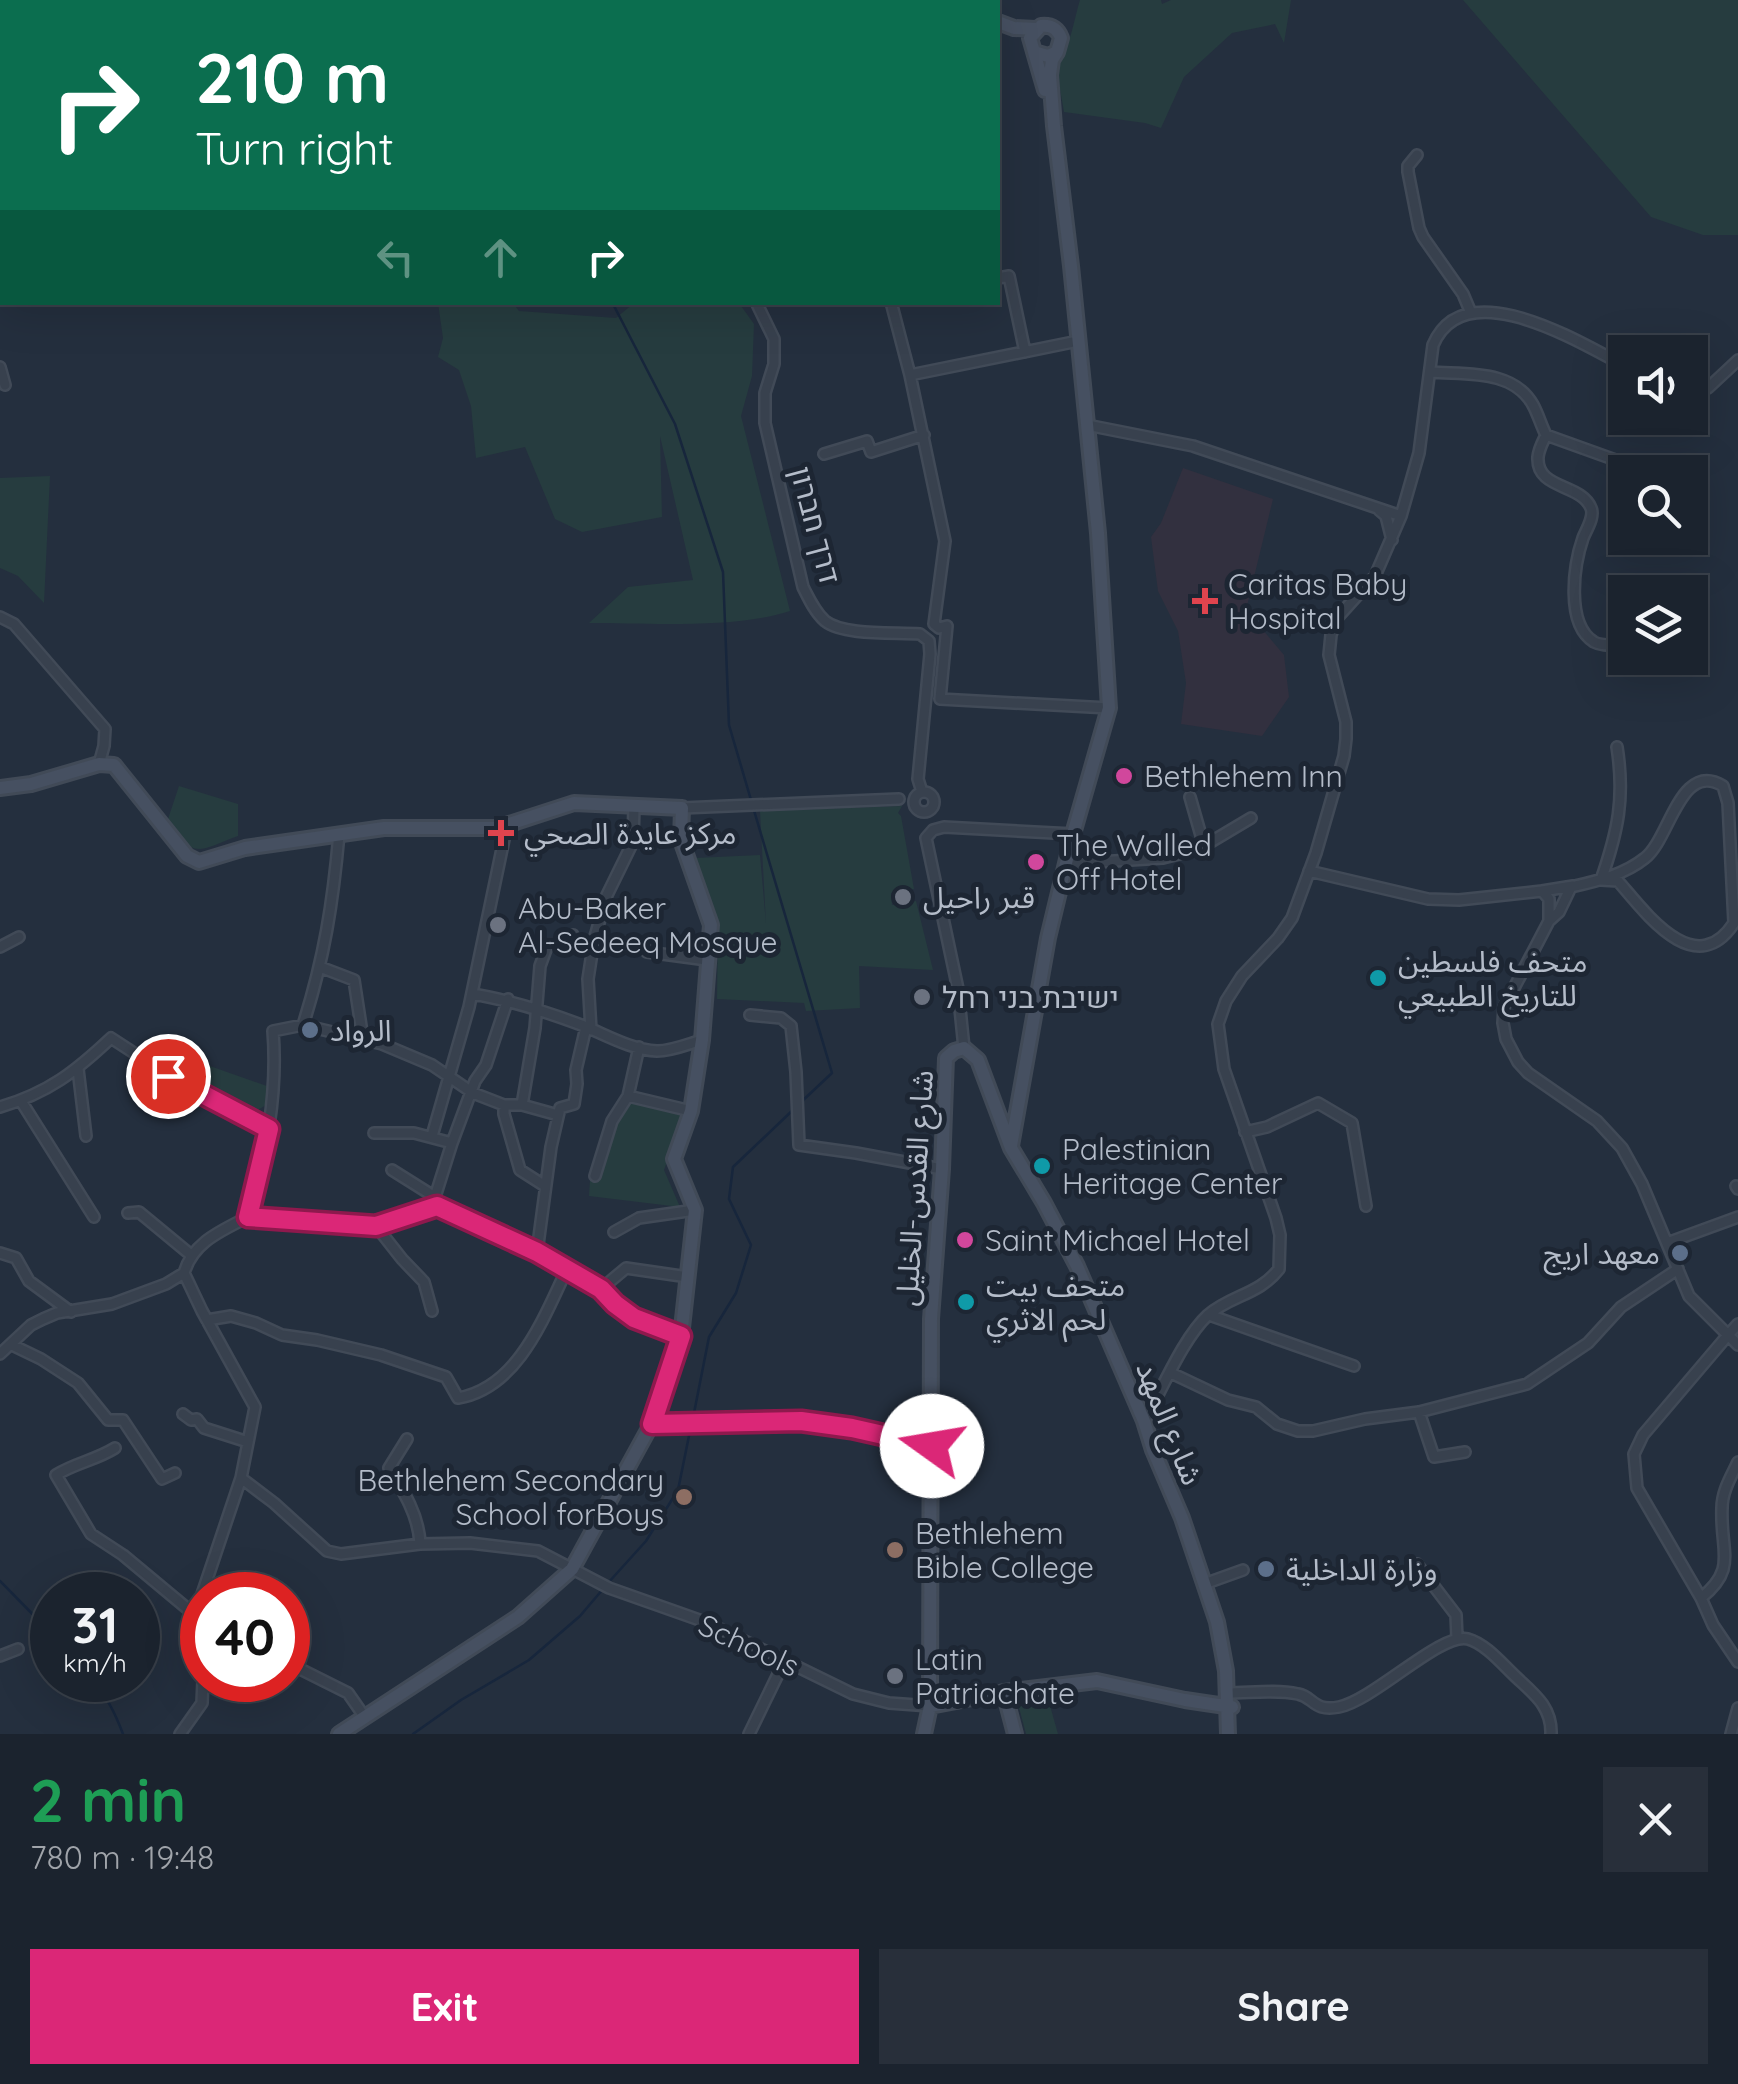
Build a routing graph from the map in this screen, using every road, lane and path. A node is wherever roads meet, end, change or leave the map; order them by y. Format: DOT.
graph roads {
  1 [pos="1000,26"];
  2 [pos="1000,27"];
  3 [pos="1036,29"];
  4 [pos="1033,50"];
  5 [pos="1057,52"];
  6 [pos="1054,126"];
  7 [pos="1416,155"];
  8 [pos="1000,278"];
  9 [pos="758,305"];
  10 [pos="891,305"];
  11 [pos="1471,312"];
  12 [pos="1078,342"];
  13 [pos="1024,352"];
  14 [pos="1608,357"];
  15 [pos="1738,360"];
  16 [pos="0,367"];
  17 [pos="1431,372"];
  18 [pos="910,374"];
  19 [pos="5,385"];
  20 [pos="1708,388"];
  21 [pos="1087,425"];
  22 [pos="1546,434"];
  23 [pos="924,435"];
  24 [pos="824,454"];
  25 [pos="1608,457"];
  26 [pos="1377,508"];
  27 [pos="1402,516"];
  28 [pos="1392,540"];
  29 [pos="0,617"];
  30 [pos="1608,644"];
  31 [pos="1109,708"];
  32 [pos="1617,746"];
  33 [pos="99,764"];
  34 [pos="0,788"];
  35 [pos="922,792"];
  36 [pos="1190,797"];
  37 [pos="899,799"];
  38 [pos="634,806"];
  39 [pos="682,808"];
  40 [pos="1251,818"];
  41 [pos="506,825"];
  42 [pos="339,834"];
  43 [pos="1073,834"];
  44 [pos="1204,846"];
  45 [pos="1066,864"];
  46 [pos="1309,871"];
  47 [pos="1601,880"];
  48 [pos="1573,886"];
  49 [pos="1542,891"];
  50 [pos="1549,920"];
  51 [pos="573,935"];
  52 [pos="20,938"];
  53 [pos="594,940"];
  54 [pos="0,948"];
  55 [pos="708,960"];
  56 [pos="320,967"];
  57 [pos="472,994"];
  58 [pos="508,999"];
  59 [pos="536,1008"];
  60 [pos="750,1015"];
  61 [pos="303,1025"];
  62 [pos="588,1028"];
  63 [pos="363,1039"];
  64 [pos="702,1040"];
  65 [pos="639,1047"];
  66 [pos="964,1048"];
  67 [pos="78,1069"];
  68 [pos="450,1076"];
  69 [pos="473,1093"];
  70 [pos="628,1096"];
  71 [pos="21,1101"];
  72 [pos="504,1105"];
  73 [pos="522,1105"];
  74 [pos="0,1107"];
  75 [pos="691,1111"];
  76 [pos="558,1116"];
  77 [pos="269,1129"];
  78 [pos="1246,1132"];
  79 [pos="374,1133"];
  80 [pos="86,1136"];
  81 [pos="432,1136"];
  82 [pos="452,1143"];
  83 [pos="1010,1148"];
  84 [pos="942,1168"];
  85 [pos="392,1170"];
  86 [pos="595,1176"];
  87 [pos="545,1186"];
  88 [pos="436,1201"];
  89 [pos="1366,1206"];
  90 [pos="696,1210"];
  91 [pos="128,1213"];
  92 [pos="94,1217"];
  93 [pos="248,1217"];
  94 [pos="1738,1217"];
  95 [pos="376,1226"];
  96 [pos="614,1232"];
  97 [pos="1667,1243"];
  98 [pos="537,1252"];
  99 [pos="0,1253"];
  100 [pos="192,1255"];
  101 [pos="1678,1268"];
  102 [pos="567,1269"];
  103 [pos="184,1273"];
  104 [pos="688,1277"];
  105 [pos="601,1289"];
  106 [pos="432,1311"];
  107 [pos="71,1312"];
  108 [pos="1208,1315"];
  109 [pos="207,1320"];
  110 [pos="1738,1324"];
  111 [pos="1728,1335"];
  112 [pos="681,1336"];
  113 [pos="12,1345"];
  114 [pos="1738,1345"];
  115 [pos="0,1354"];
  116 [pos="1354,1366"];
  117 [pos="1171,1373"];
  118 [pos="1419,1412"];
  119 [pos="183,1414"];
  120 [pos="1144,1421"];
  121 [pos="652,1424"];
  122 [pos="406,1439"];
  123 [pos="248,1442"];
  124 [pos="932,1446"];
  125 [pos="115,1448"];
  126 [pos="1465,1452"];
  127 [pos="1738,1462"];
  128 [pos="174,1474"];
  129 [pos="241,1478"];
  130 [pos="420,1544"];
  131 [pos="1417,1564"];
  132 [pos="572,1569"];
  133 [pos="1243,1570"];
  134 [pos="209,1572"];
  135 [pos="1204,1584"];
  136 [pos="1701,1598"];
  137 [pos="180,1602"];
  138 [pos="1457,1638"];
  139 [pos="18,1649"];
  140 [pos="0,1656"];
  141 [pos="784,1662"];
  142 [pos="1738,1662"];
  143 [pos="310,1674"];
  144 [pos="1004,1692"];
  145 [pos="202,1702"];
  146 [pos="1229,1702"];
  147 [pos="930,1706"];
  148 [pos="1738,1708"];
  149 [pos="364,1716"];
  150 [pos="180,1734"];
  151 [pos="339,1734"];
  152 [pos="749,1734"];
  153 [pos="924,1734"];
  154 [pos="1015,1734"];
  155 [pos="1232,1734"];
  156 [pos="1551,1734"];
  157 [pos="1731,1734"];
  1 -- 3 [label="street"];
  2 -- 4 [label="street"];
  3 -- 4 [label="street"];
  3 -- 5 [label="street"];
  4 -- 5 [label="street"];
  4 -- 6 [label="street"];
  5 -- 6 [label="street"];
  6 -- 12 [label="street"];
  7 -- 11 [label="street"];
  8 -- 13 [label="street"];
  9 -- 35 [label="street, דרך חברון"];
  10 -- 18 [label="street"];
  11 -- 14 [label="street"];
  11 -- 17 [label="street"];
  12 -- 13 [label="street"];
  12 -- 21 [label="street"];
  13 -- 18 [label="street"];
  15 -- 20 [label="street"];
  16 -- 19 [label="street"];
  17 -- 22 [label="street"];
  17 -- 27 [label="street"];
  18 -- 23 [label="street"];
  21 -- 26 [label="street"];
  21 -- 31 [label="street"];
  22 -- 25 [label="street"];
  22 -- 30 [label="street"];
  23 -- 24 [label="street"];
  23 -- 31 [label="street"];
  26 -- 27 [label="street"];
  26 -- 28 [label="street"];
  27 -- 28 [label="street"];
  28 -- 46 [label="street"];
  29 -- 33 [label="street"];
  31 -- 43 [label="street"];
  32 -- 47 [label="street"];
  33 -- 34 [label="street"];
  33 -- 42 [label="street"];
  36 -- 44 [label="street"];
  37 -- 39 [label="street"];
  38 -- 39 [label="street"];
  38 -- 41 [label="street"];
  38 -- 53 [label="street"];
  39 -- 55 [label="street"];
  40 -- 44 [label="street"];
  41 -- 42 [label="street"];
  41 -- 57 [label="street"];
  42 -- 56 [label="street"];
  43 -- 45 [label="street"];
  43 -- 66 [label="street"];
  44 -- 45 [label="street"];
  45 -- 83 [label="street"];
  46 -- 49 [label="street"];
  46 -- 78 [label="street"];
  47 -- 47 [label="street"];
  47 -- 48 [label="street"];
  48 -- 49 [label="street"];
  48 -- 50 [label="street"];
  49 -- 50 [label="street"];
  50 -- 97 [label="street"];
  51 -- 59 [label="street"];
  52 -- 54 [label="street"];
  53 -- 55 [label="street"];
  53 -- 62 [label="street"];
  55 -- 64 [label="street"];
  56 -- 61 [label="street"];
  56 -- 63 [label="street"];
  57 -- 58 [label="street"];
  57 -- 68 [label="street"];
  58 -- 59 [label="street"];
  58 -- 69 [label="street"];
  59 -- 62 [label="street"];
  59 -- 73 [label="street"];
  60 -- 84 [label="street"];
  61 -- 63 [label="street"];
  61 -- 77 [label="street"];
  62 -- 65 [label="street"];
  62 -- 76 [label="street"];
  63 -- 68 [label="street"];
  64 -- 65 [label="street"];
  64 -- 75 [label="street"];
  65 -- 70 [label="street"];
  66 -- 83 [label="street, شارع القدس-الخليل"];
  66 -- 84 [label="street, شارع القدس-الخليل"];
  67 -- 71 [label="street"];
  67 -- 77 [label="street"];
  67 -- 80 [label="street"];
  68 -- 69 [label="street"];
  68 -- 81 [label="street"];
  69 -- 72 [label="street"];
  69 -- 82 [label="street"];
  70 -- 75 [label="street"];
  70 -- 86 [label="street"];
  71 -- 74 [label="street"];
  71 -- 92 [label="street"];
  72 -- 73 [label="street"];
  72 -- 87 [label="street"];
  73 -- 76 [label="street"];
  75 -- 90 [label="street"];
  76 -- 87 [label="street"];
  77 -- 93 [label="street"];
  78 -- 89 [label="street"];
  78 -- 108 [label="street"];
  79 -- 81 [label="street"];
  81 -- 82 [label="street"];
  82 -- 88 [label="street"];
  83 -- 120 [label="street, شارع المهد"];
  84 -- 124 [label="street, شارع القدس-الخليل"];
  85 -- 88 [label="street"];
  87 -- 98 [label="street"];
  88 -- 95 [label="street"];
  88 -- 98 [label="street"];
  90 -- 96 [label="street"];
  90 -- 104 [label="street"];
  91 -- 100 [label="street"];
  93 -- 95 [label="street"];
  93 -- 100 [label="street"];
  94 -- 97 [label="street"];
  95 -- 106 [label="street"];
  97 -- 101 [label="street"];
  98 -- 102 [label="street"];
  99 -- 107 [label="street"];
  100 -- 103 [label="street"];
  101 -- 111 [label="street"];
  101 -- 118 [label="street"];
  102 -- 105 [label="street"];
  102 -- 109 [label="street"];
  103 -- 107 [label="street"];
  103 -- 109 [label="street"];
  104 -- 105 [label="street"];
  104 -- 112 [label="street"];
  105 -- 112 [label="street"];
  107 -- 113 [label="street"];
  108 -- 116 [label="street"];
  108 -- 117 [label="street"];
  109 -- 123 [label="street"];
  110 -- 111 [label="street"];
  111 -- 114 [label="street"];
  111 -- 136 [label="street"];
  112 -- 121 [label="street"];
  113 -- 115 [label="street"];
  113 -- 128 [label="street"];
  117 -- 118 [label="street"];
  117 -- 120 [label="street"];
  118 -- 126 [label="street"];
  119 -- 123 [label="street"];
  120 -- 135 [label="street, شارع المهد"];
  121 -- 124 [label="street"];
  121 -- 132 [label="street"];
  122 -- 130 [label="street"];
  123 -- 129 [label="street"];
  124 -- 147 [label="street, شارع القدس-الخليل"];
  125 -- 137 [label="street"];
  127 -- 136 [label="street"];
  129 -- 130 [label="street, Schools"];
  129 -- 134 [label="street"];
  130 -- 132 [label="street, Schools"];
  131 -- 138 [label="street"];
  132 -- 141 [label="street, Schools"];
  132 -- 149 [label="street"];
  133 -- 135 [label="street"];
  135 -- 146 [label="street, شارع المهد"];
  136 -- 142 [label="street"];
  138 -- 146 [label="street"];
  138 -- 156 [label="street"];
  139 -- 140 [label="street"];
  141 -- 147 [label="street, Schools"];
  141 -- 152 [label="street"];
  143 -- 149 [label="street"];
  144 -- 146 [label="street"];
  144 -- 147 [label="street"];
  144 -- 154 [label="street"];
  145 -- 150 [label="street"];
  146 -- 155 [label="street, شارع المهد"];
  147 -- 153 [label="street, شارع القدس-الخليل"];
  148 -- 157 [label="street"];
  149 -- 151 [label="street"];
}
